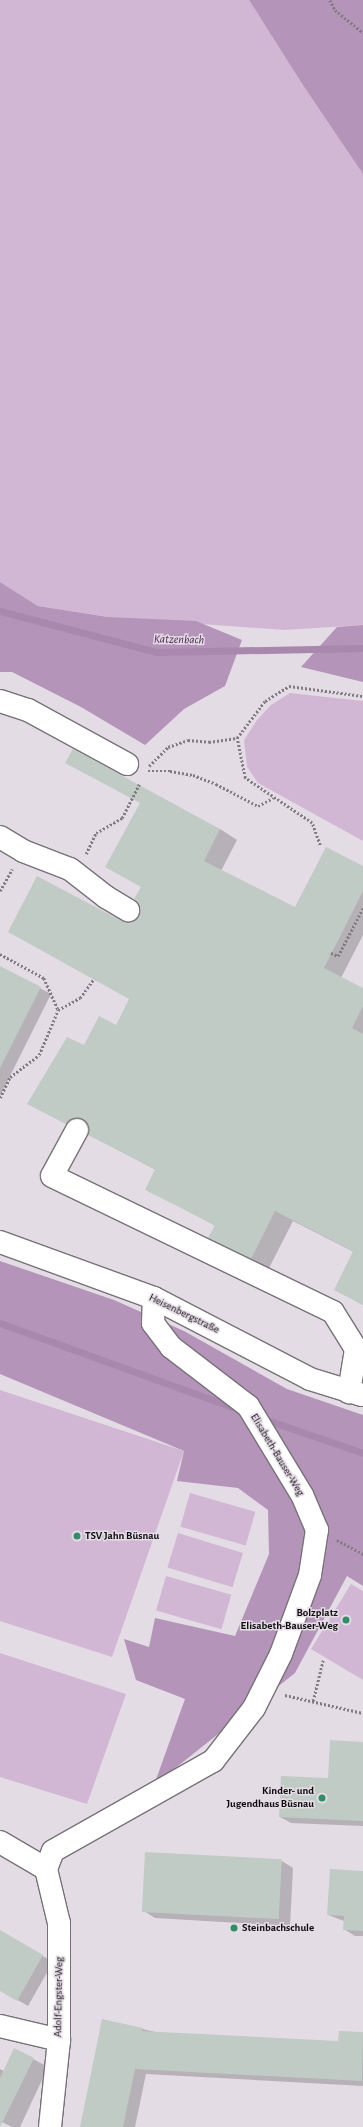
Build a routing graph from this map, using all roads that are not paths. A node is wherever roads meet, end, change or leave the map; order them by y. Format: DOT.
graph roads {
  1 [pos="0,702"];
  2 [pos="136,768"];
  3 [pos="0,837"];
  4 [pos="128,910"];
  5 [pos="77,1130"];
  6 [pos="0,1242"];
  7 [pos="154,1298"];
  8 [pos="356,1394"];
  9 [pos="0,1842"];
  10 [pos="46,1869"];
  11 [pos="0,2026"];
  12 [pos="59,2040"];
  13 [pos="50,2127"];
  1 -- 2 [label="street"];
  3 -- 4 [label="street"];
  5 -- 8 [label="street"];
  6 -- 7 [label="street, Heisenbergstraße"];
  7 -- 8 [label="street, Heisenbergstraße"];
  7 -- 10 [label="street, Elisabeth-Bauser-Weg"];
  9 -- 10 [label="street"];
  10 -- 12 [label="street, Adolf-Engster-Weg"];
  11 -- 12 [label="street"];
  12 -- 13 [label="street, Adolf-Engster-Weg"];
}
